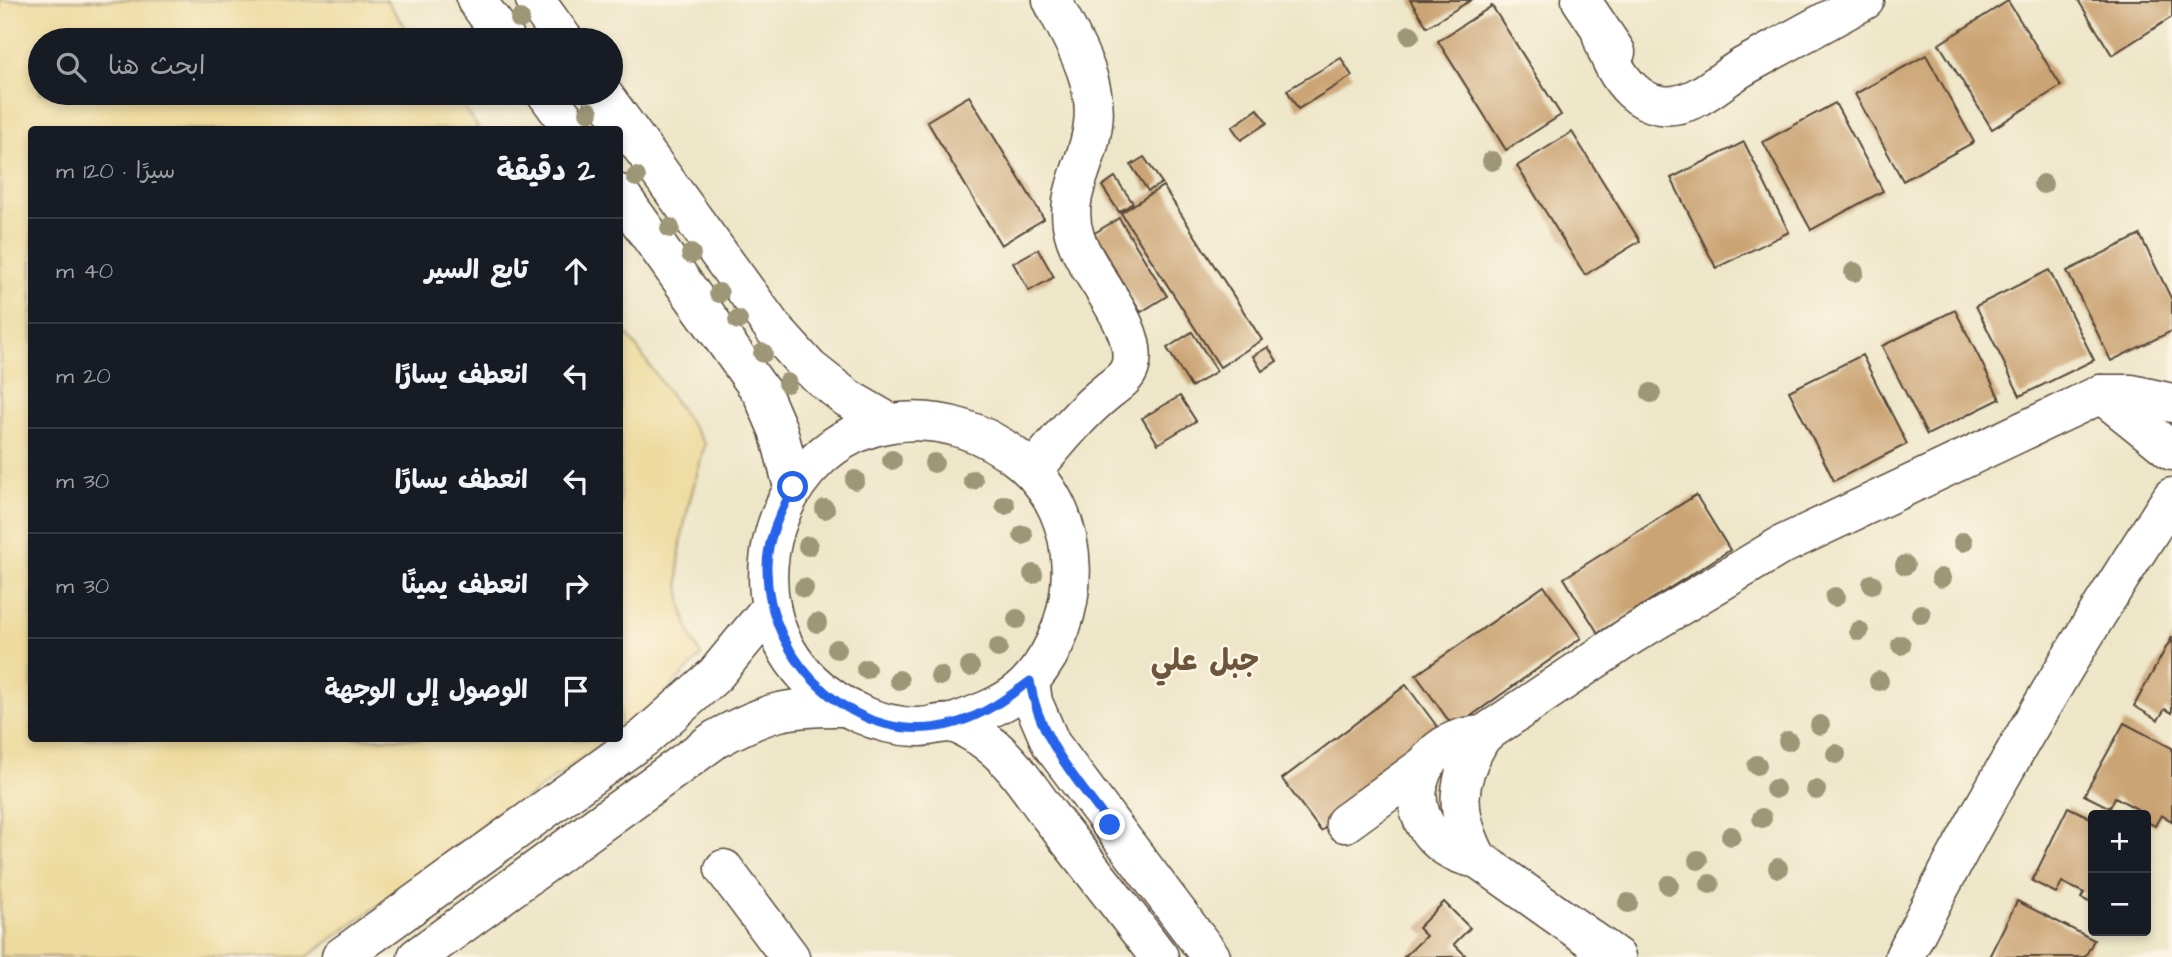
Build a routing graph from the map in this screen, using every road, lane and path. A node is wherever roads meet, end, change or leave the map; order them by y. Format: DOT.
graph roads {
  1 [pos="476,0"];
  2 [pos="535,0"];
  3 [pos="1052,0"];
  4 [pos="1581,0"];
  5 [pos="1865,0"];
  6 [pos="497,28"];
  7 [pos="555,28"];
  8 [pos="555,105"];
  9 [pos="611,105"];
  10 [pos="570,126"];
  11 [pos="623,198"];
  12 [pos="2101,394"];
  13 [pos="2172,403"];
  14 [pos="890,424"];
  15 [pos="2172,451"];
  16 [pos="1032,471"];
  17 [pos="793,487"];
  18 [pos="2172,497"];
  19 [pos="771,607"];
  20 [pos="1030,681"];
  21 [pos="844,707"];
  22 [pos="953,723"];
  23 [pos="1483,734"];
  24 [pos="1425,765"];
  25 [pos="1345,823"];
  26 [pos="1478,859"];
  27 [pos="724,869"];
  28 [pos="341,957"];
  29 [pos="416,957"];
  30 [pos="790,957"];
  31 [pos="1159,957"];
  32 [pos="1211,957"];
  33 [pos="1616,957"];
  34 [pos="1904,957"];
  1 -- 6 [label="street"];
  2 -- 7 [label="street"];
  3 -- 16 [label="street"];
  4 -- 5 [label="street"];
  8 -- 10 [label="street"];
  9 -- 14 [label="street"];
  11 -- 17 [label="street"];
  12 -- 13 [label="street"];
  12 -- 15 [label="street"];
  12 -- 23 [label="street"];
  14 -- 16 [label="street"];
  14 -- 17 [label="street"];
  16 -- 20 [label="street"];
  17 -- 19 [label="street"];
  18 -- 34 [label="street"];
  19 -- 21 [label="street"];
  19 -- 28 [label="street"];
  20 -- 22 [label="street"];
  20 -- 32 [label="street"];
  21 -- 22 [label="street"];
  21 -- 29 [label="street"];
  22 -- 31 [label="street"];
  23 -- 24 [label="street"];
  23 -- 26 [label="street"];
  24 -- 25 [label="street"];
  24 -- 26 [label="street"];
  26 -- 33 [label="street"];
  27 -- 30 [label="street"];
}
